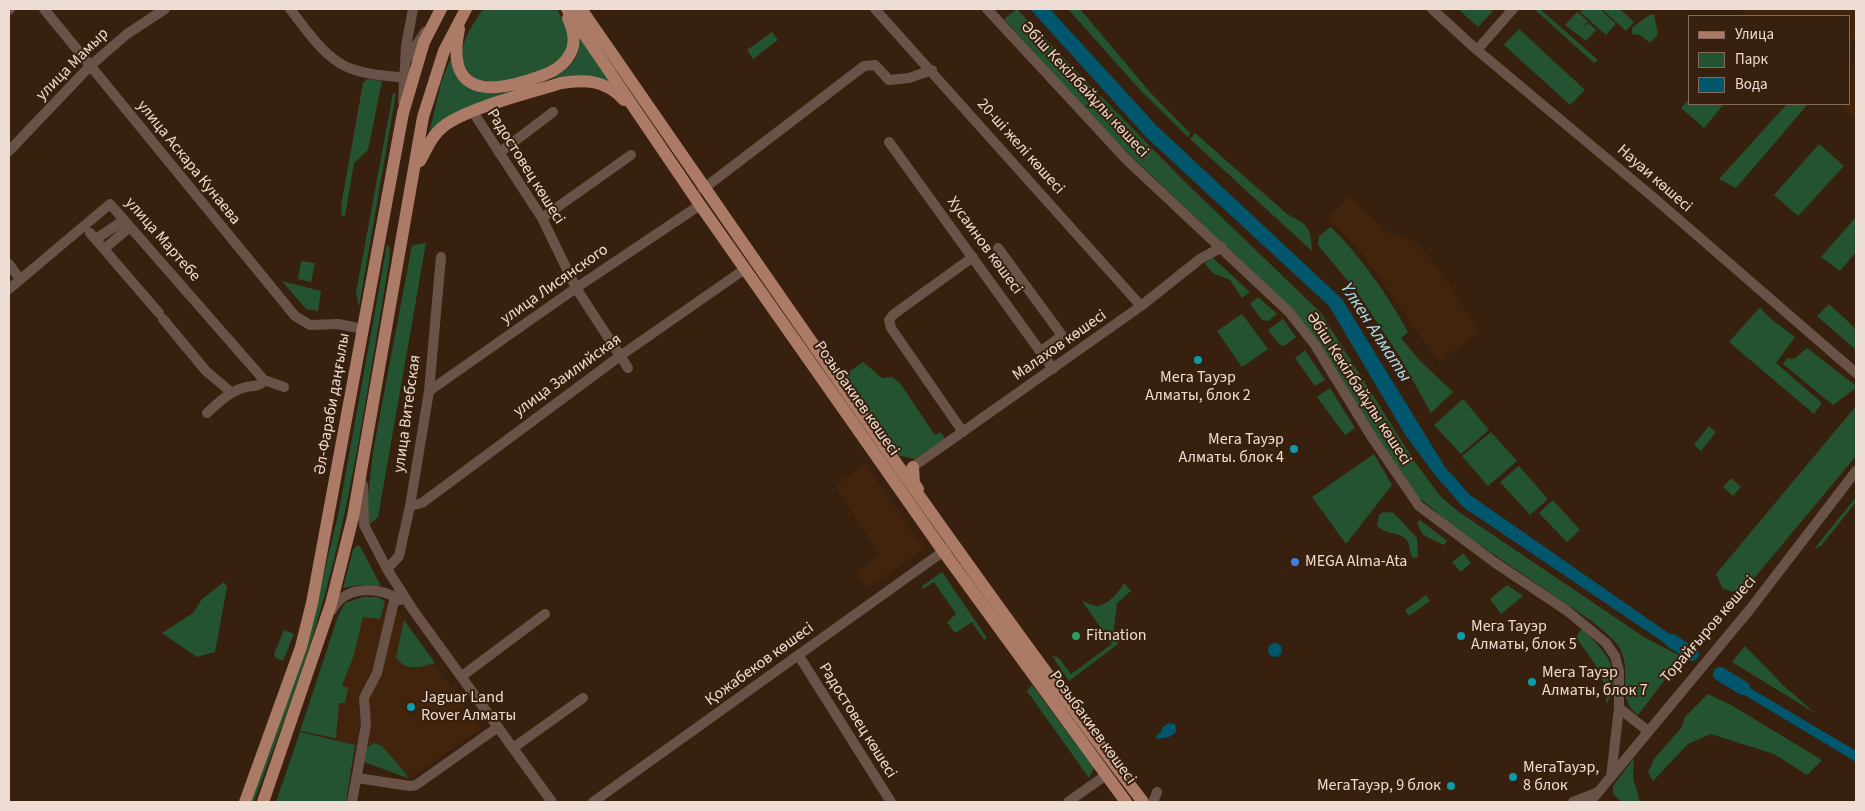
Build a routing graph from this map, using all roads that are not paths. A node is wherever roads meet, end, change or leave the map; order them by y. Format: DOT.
graph roads {
  1 [pos="44,9"];
  2 [pos="165,9"];
  3 [pos="290,9"];
  4 [pos="413,9"];
  5 [pos="467,9"];
  6 [pos="565,9"];
  7 [pos="580,9"];
  8 [pos="590,9"];
  9 [pos="875,9"];
  10 [pos="987,9"];
  11 [pos="1432,9"];
  12 [pos="1513,9"];
  13 [pos="441,10"];
  14 [pos="1477,50"];
  15 [pos="405,62"];
  16 [pos="90,66"];
  17 [pos="932,70"];
  18 [pos="400,78"];
  19 [pos="635,86"];
  20 [pos="402,112"];
  21 [pos="473,112"];
  22 [pos="553,112"];
  23 [pos="640,117"];
  24 [pos="889,142"];
  25 [pos="9,151"];
  26 [pos="499,153"];
  27 [pos="631,155"];
  28 [pos="414,175"];
  29 [pos="703,189"];
  30 [pos="700,205"];
  31 [pos="542,218"];
  32 [pos="127,223"];
  33 [pos="1222,247"];
  34 [pos="998,248"];
  35 [pos="104,249"];
  36 [pos="441,256"];
  37 [pos="973,258"];
  38 [pos="9,264"];
  39 [pos="745,269"];
  40 [pos="20,279"];
  41 [pos="576,288"];
  42 [pos="9,289"];
  43 [pos="1142,306"];
  44 [pos="362,329"];
  45 [pos="1041,351"];
  46 [pos="620,356"];
  47 [pos="628,368"];
  48 [pos="1053,369"];
  49 [pos="1856,373"];
  50 [pos="264,380"];
  51 [pos="284,387"];
  52 [pos="429,391"];
  53 [pos="231,392"];
  54 [pos="207,413"];
  55 [pos="963,432"];
  56 [pos="365,447"];
  57 [pos="1856,471"];
  58 [pos="903,474"];
  59 [pos="410,506"];
  60 [pos="948,548"];
  61 [pos="387,569"];
  62 [pos="395,597"];
  63 [pos="413,610"];
  64 [pos="545,614"];
  65 [pos="325,622"];
  66 [pos="799,656"];
  67 [pos="462,676"];
  68 [pos="583,698"];
  69 [pos="1619,708"];
  70 [pos="498,727"];
  71 [pos="1650,728"];
  72 [pos="1615,742"];
  73 [pos="513,748"];
  74 [pos="1631,752"];
  75 [pos="1106,775"];
  76 [pos="1611,777"];
  77 [pos="357,778"];
  78 [pos="1156,792"];
  79 [pos="1596,793"];
  80 [pos="1072,799"];
  81 [pos="245,802"];
  82 [pos="263,802"];
  83 [pos="352,802"];
  84 [pos="552,802"];
  85 [pos="593,802"];
  86 [pos="891,802"];
  87 [pos="1126,802"];
  88 [pos="1143,802"];
  89 [pos="1153,802"];
  90 [pos="1573,802"];
  91 [pos="1590,802"];
  1 -- 16 [label="street, улица Аскара Кунаева"];
  2 -- 16 [label="street, улица Мамыр"];
  3 -- 18 [label="street"];
  4 -- 15 [label="street"];
  5 -- 6 [label="main road"];
  5 -- 28 [label="main road"];
  6 -- 23 [label="main road, Розыбакиев көшесі"];
  7 -- 19 [label="main road"];
  8 -- 19 [label="main road"];
  9 -- 17 [label="street, 20-ші желі көшесі"];
  10 -- 33 [label="street, Әбіш Кекілбайұлы көшесі"];
  11 -- 14 [label="street, Науаи көшесі"];
  12 -- 14 [label="street"];
  13 -- 15 [label="street"];
  13 -- 20 [label="main road, Әл-Фараби даңғылы"];
  14 -- 49 [label="street, Науаи көшесі"];
  15 -- 18 [label="street"];
  16 -- 25 [label="street, улица Мамыр"];
  16 -- 44 [label="street, улица Аскара Кунаева"];
  17 -- 29 [label="street"];
  17 -- 43 [label="street, 20-ші желі көшесі"];
  18 -- 20 [label="street"];
  19 -- 29 [label="main road, Розыбакиев көшесі"];
  20 -- 44 [label="main road, Әл-Фараби даңғылы"];
  21 -- 23 [label="main road"];
  21 -- 26 [label="street, Радостовец көшесі"];
  21 -- 28 [label="main road"];
  22 -- 26 [label="street"];
  23 -- 30 [label="main road, Розыбакиев көшесі"];
  24 -- 37 [label="street, Хусаинов көшесі"];
  26 -- 31 [label="street, Радостовец көшесі"];
  27 -- 31 [label="street"];
  28 -- 56 [label="main road"];
  29 -- 58 [label="main road, Розыбакиев көшесі"];
  30 -- 39 [label="main road, Розыбакиев көшесі"];
  30 -- 41 [label="street, улица Лисянского"];
  31 -- 41 [label="street, Радостовец көшесі"];
  32 -- 35 [label="street"];
  32 -- 35 [label="street"];
  32 -- 40 [label="street, улица Мартебе"];
  32 -- 50 [label="street, улица Мартебе"];
  33 -- 43 [label="street, Малахов көшесі"];
  33 -- 69 [label="street, Әбіш Кекілбайұлы көшесі"];
  34 -- 45 [label="street"];
  35 -- 53 [label="street"];
  36 -- 52 [label="street, улица Витебская"];
  37 -- 45 [label="street, Хусаинов көшесі"];
  37 -- 55 [label="street"];
  38 -- 40 [label="street"];
  39 -- 46 [label="street, улица Заилийская"];
  39 -- 58 [label="main road, Розыбакиев көшесі"];
  40 -- 42 [label="street, улица Мартебе"];
  41 -- 46 [label="street, Радостовец көшесі"];
  41 -- 52 [label="street, улица Лисянского"];
  43 -- 48 [label="street, Малахов көшесі"];
  44 -- 81 [label="main road, Әл-Фараби даңғылы"];
  45 -- 48 [label="street, Хусаинов көшесі"];
  46 -- 47 [label="street, Радостовец көшесі"];
  46 -- 59 [label="street, улица Заилийская"];
  48 -- 55 [label="street, Малахов көшесі"];
  50 -- 51 [label="street, улица Мартебе"];
  50 -- 53 [label="street"];
  52 -- 59 [label="street, улица Витебская"];
  53 -- 54 [label="street"];
  55 -- 58 [label="street, Малахов көшесі"];
  56 -- 61 [label="street"];
  56 -- 65 [label="main road"];
  57 -- 71 [label="street, Торайғыров көшесі"];
  58 -- 60 [label="main road, Розыбакиев көшесі"];
  58 -- 60 [label="main road, Розыбакиев көшесі"];
  59 -- 61 [label="street, улица Витебская"];
  60 -- 66 [label="street, Қожабеков көшесі"];
  60 -- 75 [label="main road, Розыбакиев көшесі"];
  60 -- 88 [label="main road, Розыбакиев көшесі"];
  61 -- 63 [label="street"];
  62 -- 63 [label="street"];
  62 -- 65 [label="street"];
  62 -- 77 [label="street"];
  63 -- 67 [label="street"];
  64 -- 67 [label="street"];
  65 -- 82 [label="main road"];
  66 -- 85 [label="street, Қожабеков көшесі"];
  66 -- 86 [label="street, Радостовец көшесі"];
  67 -- 70 [label="street"];
  68 -- 73 [label="street"];
  69 -- 71 [label="street"];
  69 -- 72 [label="street, Әбіш Кекілбайұлы көшесі"];
  70 -- 73 [label="street"];
  70 -- 77 [label="street"];
  71 -- 74 [label="street, Торайғыров көшесі"];
  72 -- 74 [label="street"];
  72 -- 76 [label="street, Әбіш Кекілбайұлы көшесі"];
  73 -- 84 [label="street"];
  74 -- 76 [label="street, Торайғыров көшесі"];
  75 -- 80 [label="street"];
  75 -- 87 [label="main road, Розыбакиев көшесі"];
  76 -- 79 [label="street, Торайғыров көшесі"];
  77 -- 83 [label="street"];
  78 -- 89 [label="street"];
  79 -- 90 [label="street"];
  79 -- 91 [label="street, Торайғыров көшесі"];
}
